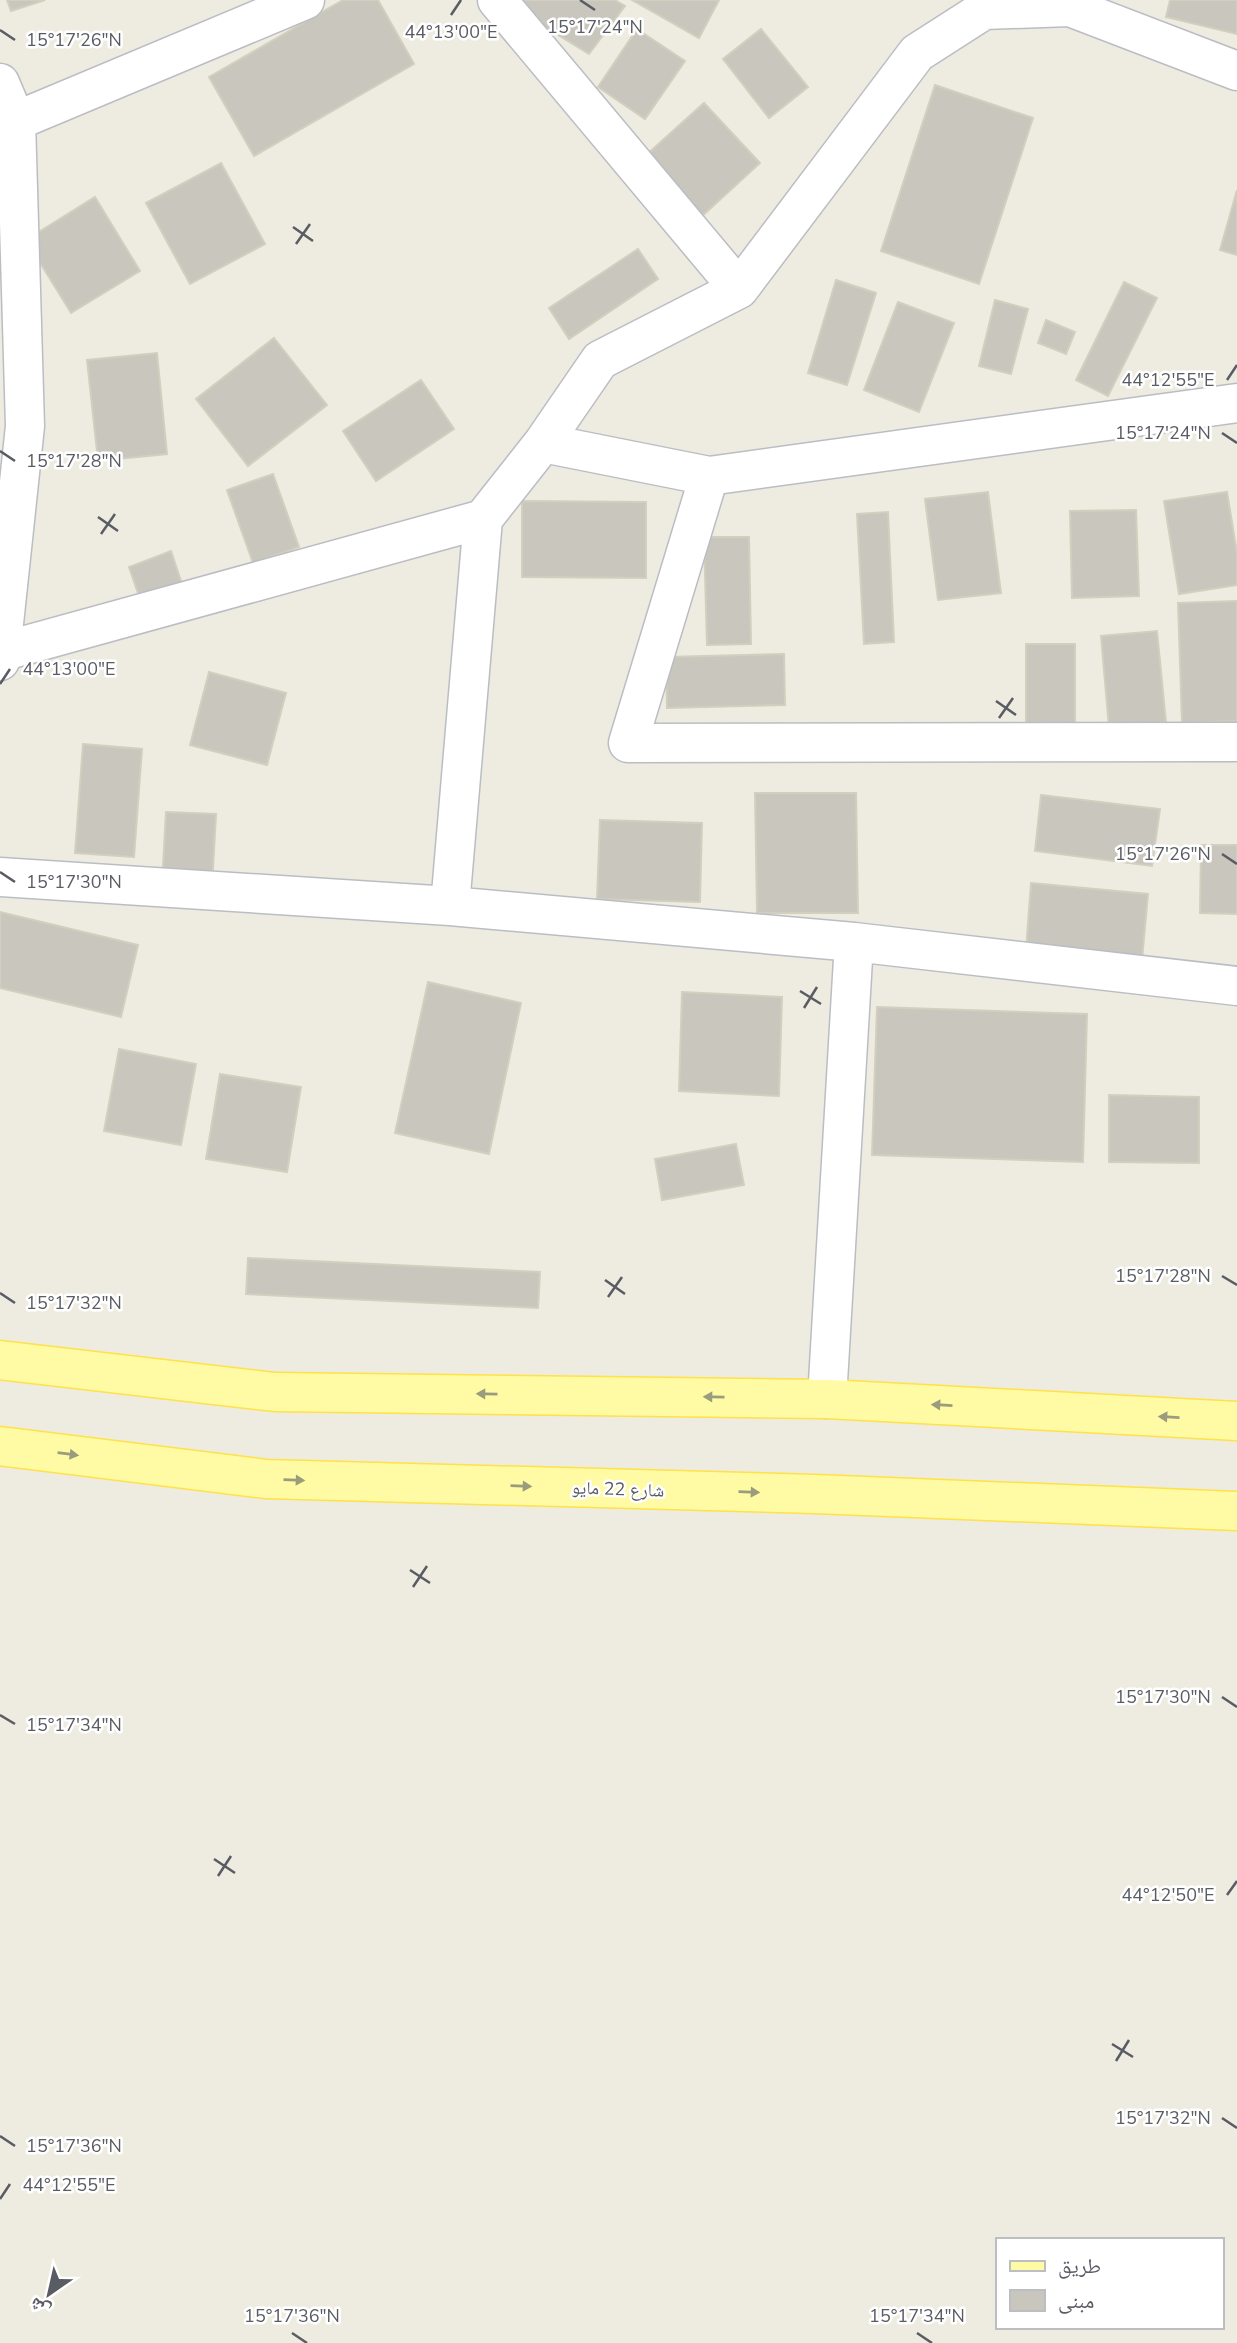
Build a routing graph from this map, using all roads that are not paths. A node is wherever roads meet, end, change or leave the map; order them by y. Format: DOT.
graph roads {
  1 [pos="305,0"];
  2 [pos="497,0"];
  3 [pos="1237,71"];
  4 [pos="0,83"];
  5 [pos="16,121"];
  6 [pos="739,289"];
  7 [pos="1237,403"];
  8 [pos="542,443"];
  9 [pos="709,477"];
  10 [pos="483,519"];
  11 [pos="1,652"];
  12 [pos="0,661"];
  13 [pos="1237,742"];
  14 [pos="0,877"];
  15 [pos="450,906"];
  16 [pos="854,942"];
  17 [pos="1237,986"];
  18 [pos="0,1360"];
  19 [pos="827,1399"];
  20 [pos="1237,1421"];
  21 [pos="0,1446"];
  22 [pos="1237,1511"];
  1 -- 5 [label="street"];
  2 -- 6 [label="street"];
  3 -- 6 [label="street"];
  4 -- 5 [label="street"];
  5 -- 11 [label="street"];
  6 -- 8 [label="street"];
  7 -- 9 [label="street"];
  8 -- 9 [label="street"];
  8 -- 10 [label="street"];
  9 -- 13 [label="street"];
  10 -- 11 [label="street"];
  10 -- 15 [label="street"];
  11 -- 12 [label="street"];
  14 -- 15 [label="street"];
  15 -- 16 [label="street"];
  16 -- 17 [label="street"];
  16 -- 19 [label="street"];
  19 -- 18 [label="main road, one-way"];
  20 -- 19 [label="main road, one-way"];
  21 -- 22 [label="main road, شارع 22 مايو, one-way"];
}
